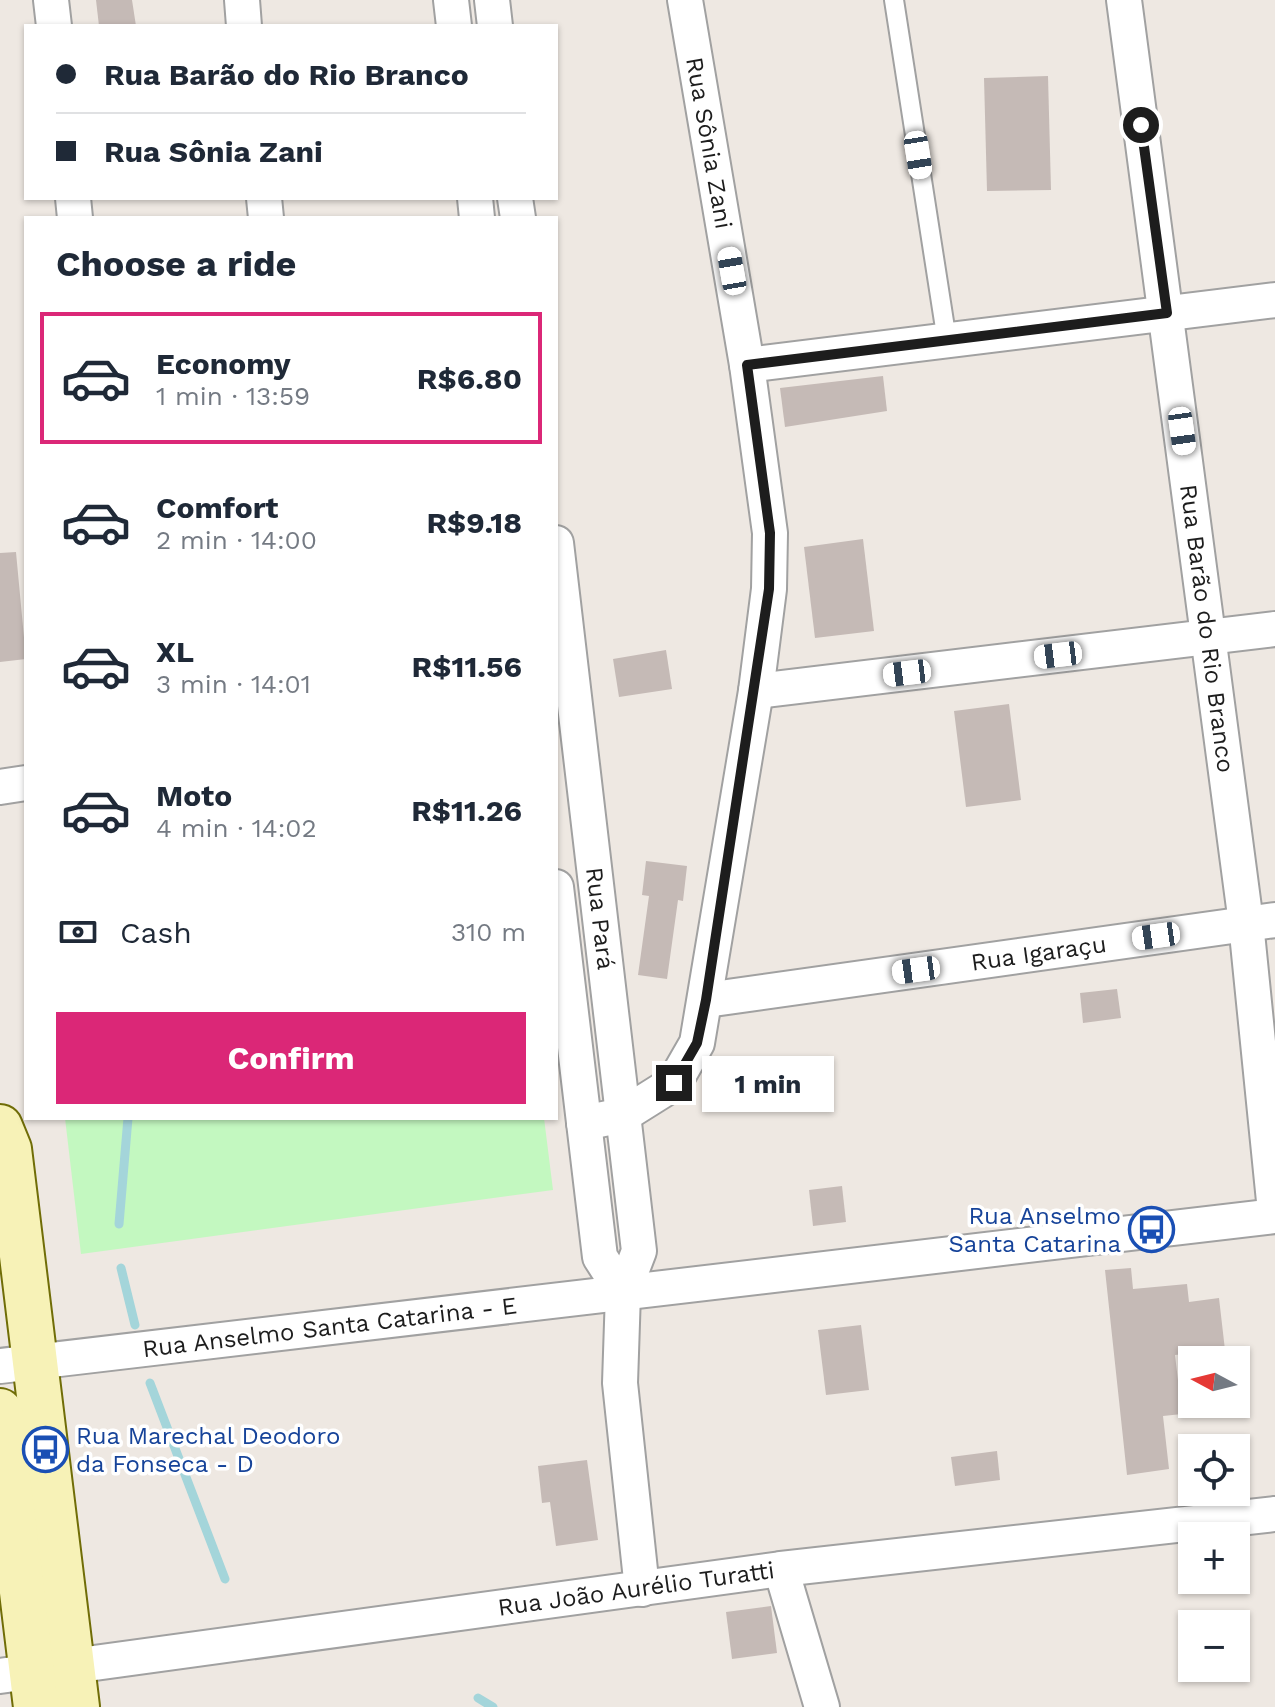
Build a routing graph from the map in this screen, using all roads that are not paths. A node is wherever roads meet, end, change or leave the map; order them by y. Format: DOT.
graph roads {
  1 [pos="51,0"];
  2 [pos="242,0"];
  3 [pos="451,0"];
  4 [pos="492,0"];
  5 [pos="685,0"];
  6 [pos="894,0"];
  7 [pos="1124,0"];
  8 [pos="54,24"];
  9 [pos="244,24"];
  10 [pos="454,24"];
  11 [pos="495,24"];
  12 [pos="1275,300"];
  13 [pos="1167,313"];
  14 [pos="947,341"];
  15 [pos="747,365"];
  16 [pos="558,578"];
  17 [pos="1275,629"];
  18 [pos="1209,636"];
  19 [pos="756,691"];
  20 [pos="566,717"];
  21 [pos="24,783"];
  22 [pos="0,787"];
  23 [pos="558,904"];
  24 [pos="1260,922"];
  25 [pos="706,1000"];
  26 [pos="1268,1068"];
  27 [pos="623,1115"];
  28 [pos="584,1123"];
  29 [pos="0,1127"];
  30 [pos="1275,1213"];
  31 [pos="623,1293"];
  32 [pos="17,1364"];
  33 [pos="0,1411"];
  34 [pos="1275,1514"];
  35 [pos="781,1569"];
  36 [pos="642,1589"];
  37 [pos="44,1686"];
  38 [pos="822,1707"];
  1 -- 8 [label="street"];
  2 -- 9 [label="street"];
  3 -- 10 [label="street"];
  4 -- 11 [label="street"];
  5 -- 15 [label="street, Rua Sônia Zani"];
  6 -- 14 [label="lane"];
  7 -- 13 [label="street, Rua Barão do Rio Branco"];
  12 -- 13 [label="street"];
  13 -- 14 [label="street"];
  13 -- 18 [label="street, Rua Barão do Rio Branco"];
  14 -- 15 [label="street"];
  15 -- 19 [label="street, Rua Sônia Zani"];
  16 -- 20 [label="street, Rua Pará"];
  17 -- 18 [label="street"];
  18 -- 19 [label="street"];
  18 -- 24 [label="street, Rua Barão do Rio Branco"];
  19 -- 25 [label="street, Rua Sônia Zani"];
  20 -- 27 [label="street, Rua Pará"];
  21 -- 22 [label="street"];
  23 -- 28 [label="street, Rua Pará"];
  24 -- 25 [label="street, Rua Igaraçu"];
  24 -- 26 [label="street, Rua Barão do Rio Branco"];
  25 -- 27 [label="street, Rua Sônia Zani"];
  26 -- 30 [label="street, Rua Barão do Rio Branco"];
  27 -- 28 [label="street, Rua Sônia Zani"];
  27 -- 31 [label="street, Rua Pará"];
  28 -- 31 [label="street, Rua Pará"];
  29 -- 32 [label="street"];
  30 -- 31 [label="street"];
  31 -- 32 [label="street, Rua Anselmo Santa Catarina - E"];
  31 -- 36 [label="street, Rua Pará"];
  32 -- 37 [label="street"];
  33 -- 37 [label="street"];
  34 -- 35 [label="street, Rua João Aurélio Turatti"];
  35 -- 36 [label="street, Rua João Aurélio Turatti"];
  35 -- 38 [label="street"];
  36 -- 37 [label="street, Rua João Aurélio Turatti"];
}
